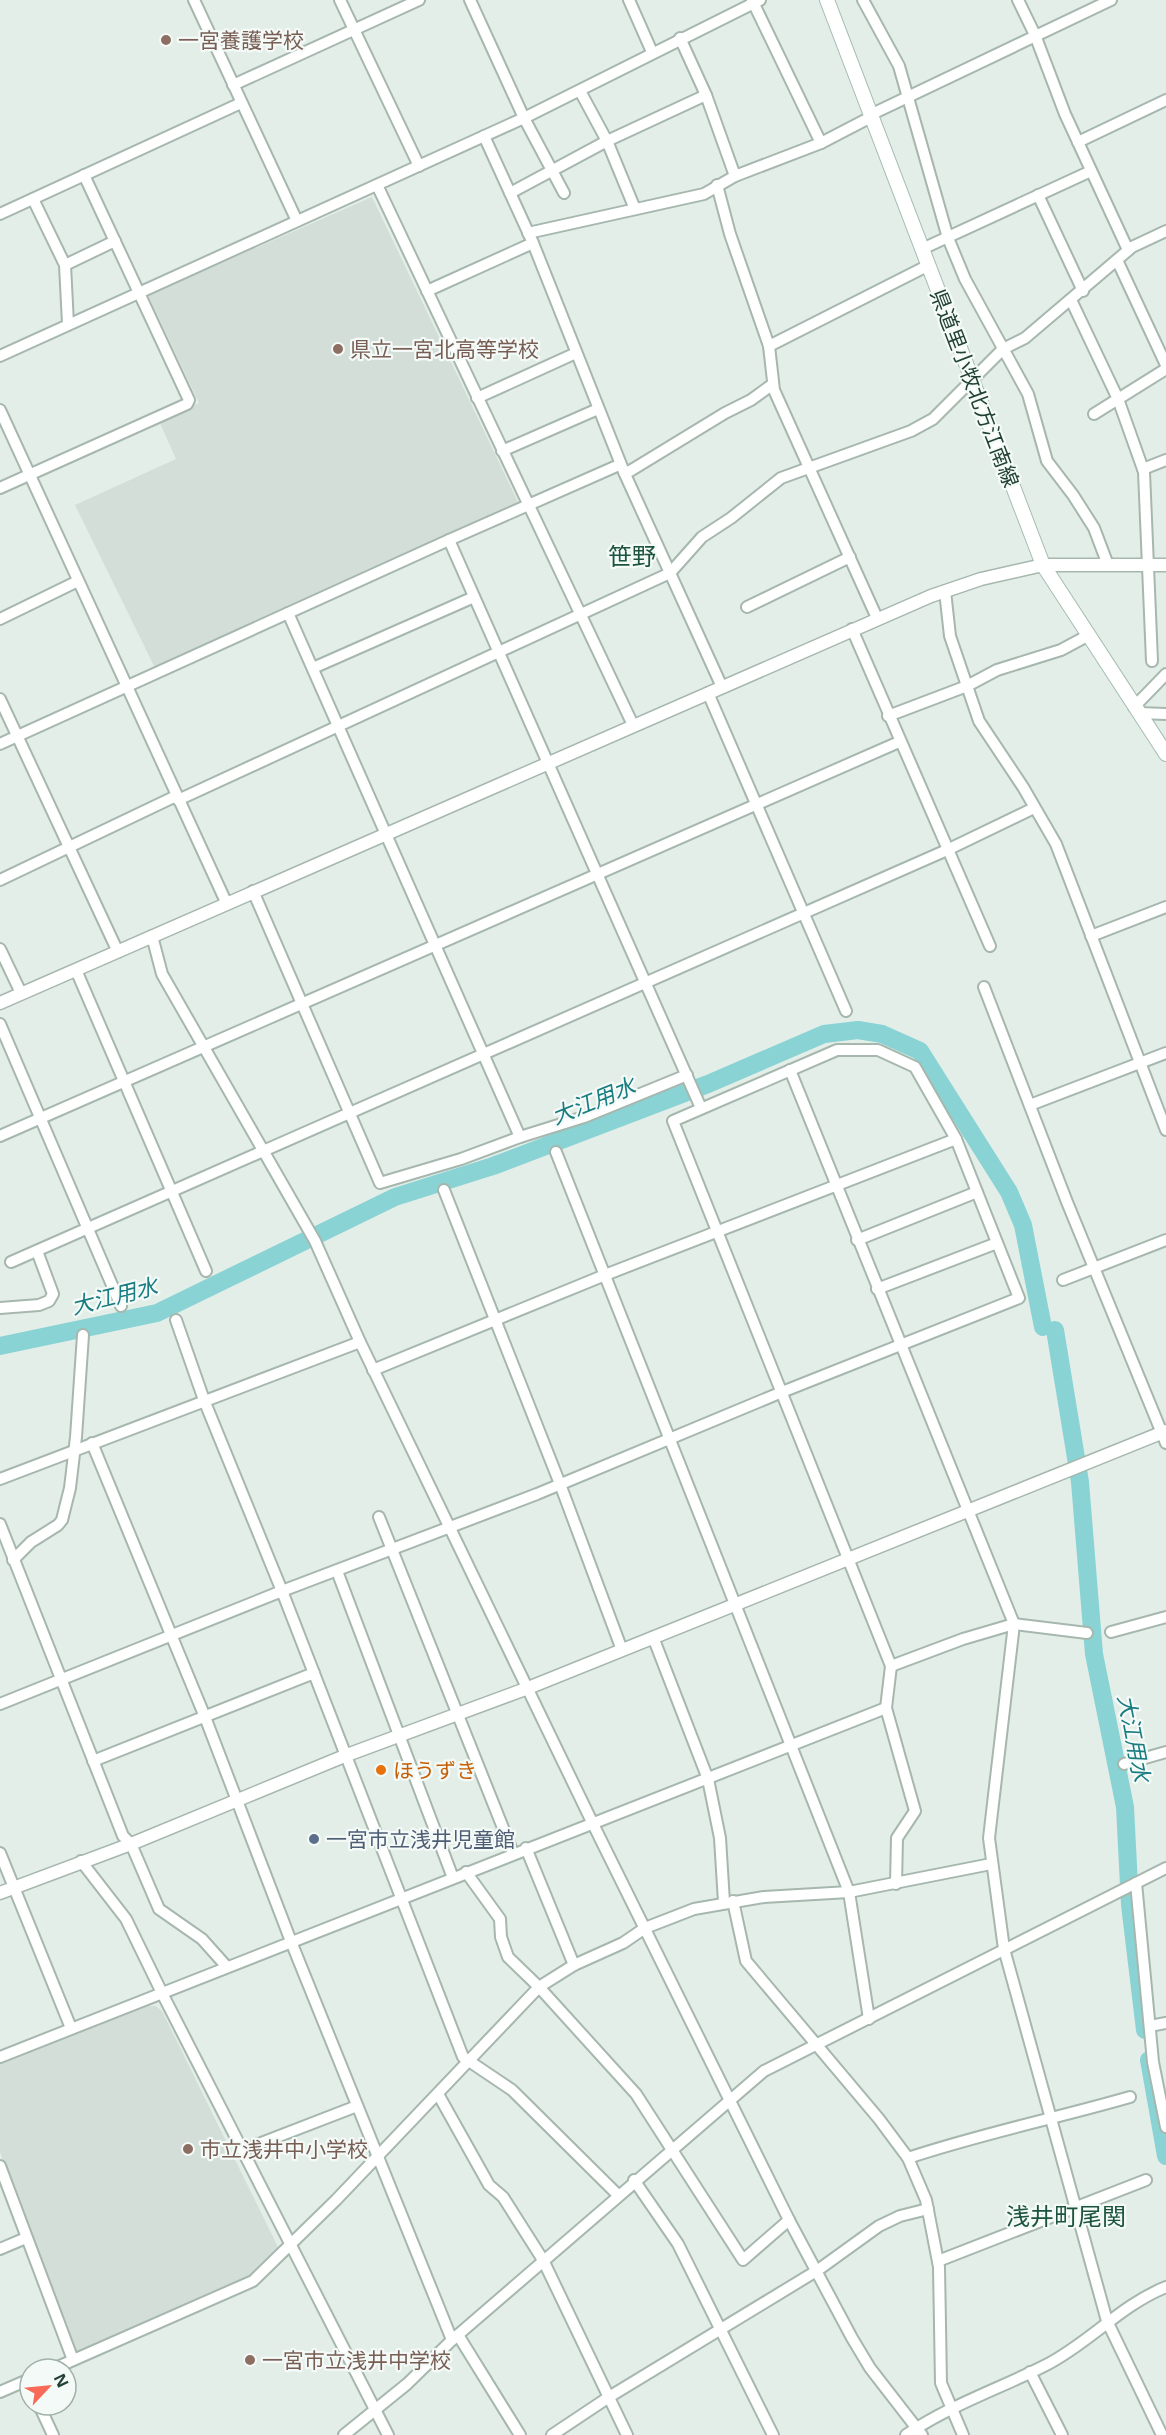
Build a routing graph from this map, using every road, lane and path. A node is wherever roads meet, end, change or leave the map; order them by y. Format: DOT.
graph roads {
  1 [pos="194,0"];
  2 [pos="340,0"];
  3 [pos="420,0"];
  4 [pos="470,0"];
  5 [pos="629,0"];
  6 [pos="827,0"];
  7 [pos="863,0"];
  8 [pos="1018,0"];
  9 [pos="1111,0"];
  10 [pos="755,1"];
  11 [pos="354,30"];
  12 [pos="1035,35"];
  13 [pos="680,38"];
  14 [pos="652,52"];
  15 [pos="233,85"];
  16 [pos="580,91"];
  17 [pos="706,95"];
  18 [pos="907,95"];
  19 [pos="1166,100"];
  20 [pos="241,103"];
  21 [pos="870,116"];
  22 [pos="524,118"];
  23 [pos="484,136"];
  24 [pos="608,141"];
  25 [pos="1078,142"];
  26 [pos="821,143"];
  27 [pos="419,166"];
  28 [pos="553,171"];
  29 [pos="1091,171"];
  30 [pos="84,175"];
  31 [pos="735,176"];
  32 [pos="377,185"];
  33 [pos="717,185"];
  34 [pos="510,193"];
  35 [pos="564,193"];
  36 [pos="1038,195"];
  37 [pos="33,199"];
  38 [pos="635,209"];
  39 [pos="0,214"];
  40 [pos="297,221"];
  41 [pos="1166,231"];
  42 [pos="531,238"];
  43 [pos="948,238"];
  44 [pos="115,241"];
  45 [pos="922,249"];
  46 [pos="1128,250"];
  47 [pos="1117,260"];
  48 [pos="65,265"];
  49 [pos="929,265"];
  50 [pos="427,291"];
  51 [pos="1083,291"];
  52 [pos="139,292"];
  53 [pos="1071,300"];
  54 [pos="68,324"];
  55 [pos="769,346"];
  56 [pos="1003,350"];
  57 [pos="576,353"];
  58 [pos="0,356"];
  59 [pos="1166,367"];
  60 [pos="971,380"];
  61 [pos="773,384"];
  62 [pos="477,398"];
  63 [pos="1118,399"];
  64 [pos="598,409"];
  65 [pos="0,410"];
  66 [pos="1094,414"];
  67 [pos="502,451"];
  68 [pos="1166,460"];
  69 [pos="622,469"];
  70 [pos="808,469"];
  71 [pos="1143,469"];
  72 [pos="29,474"];
  73 [pos="0,489"];
  74 [pos="528,507"];
  75 [pos="449,540"];
  76 [pos="850,557"];
  77 [pos="1042,565"];
  78 [pos="1108,565"];
  79 [pos="1149,565"];
  80 [pos="1166,565"];
  81 [pos="670,573"];
  82 [pos="78,581"];
  83 [pos="945,591"];
  84 [pos="474,597"];
  85 [pos="747,607"];
  86 [pos="288,613"];
  87 [pos="580,615"];
  88 [pos="877,618"];
  89 [pos="0,619"];
  90 [pos="852,629"];
  91 [pos="1089,635"];
  92 [pos="499,651"];
  93 [pos="1152,661"];
  94 [pos="313,668"];
  95 [pos="1166,674"];
  96 [pos="125,686"];
  97 [pos="966,686"];
  98 [pos="722,687"];
  99 [pos="708,693"];
  100 [pos="0,699"];
  101 [pos="1137,710"];
  102 [pos="1166,714"];
  103 [pos="888,716"];
  104 [pos="338,724"];
  105 [pos="633,725"];
  106 [pos="17,736"];
  107 [pos="899,742"];
  108 [pos="0,744"];
  109 [pos="1166,754"];
  110 [pos="548,763"];
  111 [pos="177,798"];
  112 [pos="756,804"];
  113 [pos="1034,808"];
  114 [pos="388,834"];
  115 [pos="69,848"];
  116 [pos="947,850"];
  117 [pos="596,875"];
  118 [pos="0,880"];
  119 [pos="253,891"];
  120 [pos="226,902"];
  121 [pos="1166,907"];
  122 [pos="803,912"];
  123 [pos="152,936"];
  124 [pos="1091,936"];
  125 [pos="436,944"];
  126 [pos="990,946"];
  127 [pos="0,949"];
  128 [pos="118,952"];
  129 [pos="76,970"];
  130 [pos="645,981"];
  131 [pos="984,987"];
  132 [pos="21,993"];
  133 [pos="0,1003"];
  134 [pos="302,1004"];
  135 [pos="846,1011"];
  136 [pos="0,1023"];
  137 [pos="204,1048"];
  138 [pos="484,1053"];
  139 [pos="1166,1053"];
  140 [pos="1140,1063"];
  141 [pos="790,1070"];
  142 [pos="124,1083"];
  143 [pos="691,1084"];
  144 [pos="1030,1105"];
  145 [pos="702,1108"];
  146 [pos="350,1112"];
  147 [pos="42,1119"];
  148 [pos="1166,1130"];
  149 [pos="0,1136"];
  150 [pos="520,1137"];
  151 [pos="956,1138"];
  152 [pos="264,1149"];
  153 [pos="556,1152"];
  154 [pos="835,1185"];
  155 [pos="173,1190"];
  156 [pos="444,1190"];
  157 [pos="977,1192"];
  158 [pos="89,1228"];
  159 [pos="717,1231"];
  160 [pos="857,1240"];
  161 [pos="1166,1240"];
  162 [pos="998,1243"];
  163 [pos="37,1251"];
  164 [pos="11,1262"];
  165 [pos="1095,1269"];
  166 [pos="206,1271"];
  167 [pos="605,1275"];
  168 [pos="1063,1281"];
  169 [pos="877,1289"];
  170 [pos="121,1306"];
  171 [pos="0,1308"];
  172 [pos="495,1319"];
  173 [pos="176,1320"];
  174 [pos="83,1335"];
  175 [pos="360,1342"];
  176 [pos="900,1345"];
  177 [pos="374,1370"];
  178 [pos="782,1392"];
  179 [pos="204,1400"];
  180 [pos="1165,1435"];
  181 [pos="668,1439"];
  182 [pos="92,1443"];
  183 [pos="74,1450"];
  184 [pos="0,1479"];
  185 [pos="560,1484"];
  186 [pos="968,1510"];
  187 [pos="379,1517"];
  188 [pos="0,1524"];
  189 [pos="450,1527"];
  190 [pos="392,1548"];
  191 [pos="848,1558"];
  192 [pos="13,1560"];
  193 [pos="337,1571"];
  194 [pos="282,1591"];
  195 [pos="736,1603"];
  196 [pos="1166,1617"];
  197 [pos="1014,1624"];
  198 [pos="1111,1632"];
  199 [pos="1087,1634"];
  200 [pos="172,1635"];
  201 [pos="653,1637"];
  202 [pos="622,1650"];
  203 [pos="891,1666"];
  204 [pos="314,1673"];
  205 [pos="61,1678"];
  206 [pos="528,1688"];
  207 [pos="0,1704"];
  208 [pos="886,1708"];
  209 [pos="458,1714"];
  210 [pos="206,1717"];
  211 [pos="400,1737"];
  212 [pos="790,1744"];
  213 [pos="1166,1752"];
  214 [pos="346,1755"];
  215 [pos="93,1761"];
  216 [pos="1124,1764"];
  217 [pos="708,1779"];
  218 [pos="237,1799"];
  219 [pos="593,1824"];
  220 [pos="131,1844"];
  221 [pos="526,1848"];
  222 [pos="0,1853"];
  223 [pos="513,1853"];
  224 [pos="81,1861"];
  225 [pos="991,1864"];
  226 [pos="1166,1868"];
  227 [pos="466,1872"];
  228 [pos="453,1878"];
  229 [pos="896,1884"];
  230 [pos="1132,1885"];
  231 [pos="14,1888"];
  232 [pos="849,1892"];
  233 [pos="0,1893"];
  234 [pos="402,1898"];
  235 [pos="728,1902"];
  236 [pos="645,1928"];
  237 [pos="292,1944"];
  238 [pos="1004,1950"];
  239 [pos="573,1965"];
  240 [pos="227,1967"];
  241 [pos="539,1987"];
  242 [pos="162,1993"];
  243 [pos="869,2019"];
  244 [pos="1166,2023"];
  245 [pos="1150,2026"];
  246 [pos="71,2028"];
  247 [pos="818,2043"];
  248 [pos="0,2057"];
  249 [pos="469,2059"];
  250 [pos="438,2094"];
  251 [pos="1131,2097"];
  252 [pos="730,2098"];
  253 [pos="357,2106"];
  254 [pos="1052,2120"];
  255 [pos="1166,2127"];
  256 [pos="672,2149"];
  257 [pos="243,2150"];
  258 [pos="378,2157"];
  259 [pos="908,2158"];
  260 [pos="0,2166"];
  261 [pos="634,2180"];
  262 [pos="1146,2180"];
  263 [pos="618,2195"];
  264 [pos="1076,2208"];
  265 [pos="928,2209"];
  266 [pos="789,2220"];
  267 [pos="27,2238"];
  268 [pos="290,2244"];
  269 [pos="0,2249"];
  270 [pos="543,2260"];
  271 [pos="938,2261"];
  272 [pos="818,2270"];
  273 [pos="1166,2287"];
  274 [pos="1107,2322"];
  275 [pos="721,2330"];
  276 [pos="455,2337"];
  277 [pos="72,2357"];
  278 [pos="78,2358"];
  279 [pos="1030,2372"];
  280 [pos="18,2386"];
  281 [pos="0,2392"];
  282 [pos="609,2397"];
  283 [pos="950,2408"];
  284 [pos="374,2409"];
  285 [pos="45,2417"];
  286 [pos="919,2431"];
  287 [pos="53,2435"];
  288 [pos="344,2435"];
  289 [pos="388,2435"];
  290 [pos="520,2435"];
  291 [pos="552,2435"];
  292 [pos="627,2435"];
  293 [pos="773,2435"];
  294 [pos="906,2435"];
  295 [pos="963,2435"];
  296 [pos="1062,2435"];
  297 [pos="1162,2435"];
  1 -- 15 [label="street"];
  2 -- 11 [label="street"];
  3 -- 11 [label="street"];
  4 -- 22 [label="street"];
  5 -- 14 [label="street"];
  6 -- 21 [label="main road, 県道里小牧北方江南線"];
  7 -- 18 [label="street"];
  8 -- 12 [label="street"];
  9 -- 12 [label="street"];
  10 -- 13 [label="street"];
  10 -- 26 [label="street"];
  11 -- 15 [label="street"];
  11 -- 27 [label="street"];
  12 -- 18 [label="street"];
  12 -- 25 [label="street"];
  13 -- 14 [label="street"];
  13 -- 17 [label="street"];
  14 -- 16 [label="street"];
  15 -- 20 [label="street"];
  16 -- 22 [label="street"];
  16 -- 24 [label="street"];
  17 -- 24 [label="street"];
  17 -- 31 [label="street"];
  18 -- 21 [label="street"];
  18 -- 43 [label="street"];
  19 -- 25 [label="street"];
  20 -- 30 [label="street"];
  20 -- 40 [label="street"];
  21 -- 26 [label="street"];
  21 -- 45 [label="main road, 県道里小牧北方江南線"];
  22 -- 23 [label="street"];
  22 -- 28 [label="street"];
  23 -- 27 [label="street"];
  23 -- 34 [label="street"];
  24 -- 28 [label="street"];
  24 -- 38 [label="street"];
  25 -- 29 [label="street"];
  26 -- 31 [label="street"];
  27 -- 32 [label="street"];
  28 -- 34 [label="street"];
  28 -- 35 [label="street"];
  29 -- 36 [label="street"];
  29 -- 46 [label="street"];
  30 -- 37 [label="street"];
  30 -- 44 [label="street"];
  31 -- 33 [label="street"];
  32 -- 40 [label="street"];
  32 -- 50 [label="street"];
  33 -- 38 [label="street"];
  33 -- 55 [label="street"];
  34 -- 42 [label="street"];
  36 -- 43 [label="street"];
  36 -- 51 [label="street"];
  37 -- 39 [label="street"];
  37 -- 48 [label="street"];
  38 -- 42 [label="street"];
  40 -- 52 [label="street"];
  41 -- 46 [label="street"];
  42 -- 50 [label="street"];
  42 -- 57 [label="street"];
  43 -- 45 [label="street"];
  43 -- 56 [label="street"];
  44 -- 48 [label="street"];
  44 -- 52 [label="street"];
  45 -- 49 [label="main road, 県道里小牧北方江南線"];
  46 -- 47 [label="street"];
  47 -- 51 [label="street"];
  47 -- 59 [label="street"];
  48 -- 54 [label="street"];
  49 -- 55 [label="street"];
  49 -- 60 [label="main road, 県道里小牧北方江南線"];
  50 -- 62 [label="street"];
  51 -- 53 [label="street"];
  52 -- 54 [label="street"];
  52 -- 72 [label="street"];
  53 -- 56 [label="street"];
  53 -- 63 [label="street"];
  54 -- 58 [label="street"];
  55 -- 61 [label="street"];
  56 -- 60 [label="street"];
  56 -- 78 [label="street"];
  57 -- 62 [label="street"];
  57 -- 64 [label="street"];
  59 -- 63 [label="street"];
  60 -- 70 [label="street"];
  60 -- 77 [label="main road, 県道里小牧北方江南線"];
  61 -- 69 [label="street"];
  61 -- 70 [label="street"];
  62 -- 67 [label="street"];
  63 -- 66 [label="street"];
  63 -- 71 [label="street"];
  64 -- 67 [label="street"];
  64 -- 69 [label="street"];
  65 -- 72 [label="street"];
  67 -- 74 [label="street"];
  68 -- 71 [label="street"];
  69 -- 74 [label="street"];
  69 -- 81 [label="street"];
  70 -- 76 [label="street"];
  70 -- 81 [label="street"];
  71 -- 79 [label="street"];
  72 -- 73 [label="street"];
  72 -- 82 [label="street"];
  74 -- 75 [label="street"];
  74 -- 87 [label="street"];
  75 -- 84 [label="street"];
  75 -- 86 [label="street"];
  76 -- 85 [label="street"];
  76 -- 88 [label="street"];
  77 -- 78 [label="street"];
  77 -- 83 [label="street"];
  77 -- 91 [label="main road, 県道里小牧北方江南線"];
  78 -- 79 [label="street"];
  79 -- 80 [label="street"];
  79 -- 93 [label="street"];
  81 -- 87 [label="street"];
  81 -- 98 [label="street"];
  82 -- 89 [label="street"];
  82 -- 96 [label="street"];
  83 -- 88 [label="street"];
  83 -- 97 [label="street"];
  84 -- 92 [label="street"];
  84 -- 94 [label="street"];
  86 -- 94 [label="street"];
  86 -- 96 [label="street"];
  87 -- 92 [label="street"];
  87 -- 105 [label="street"];
  88 -- 90 [label="street"];
  90 -- 98 [label="street"];
  90 -- 103 [label="street"];
  91 -- 97 [label="street"];
  91 -- 101 [label="main road, 県道里小牧北方江南線"];
  92 -- 104 [label="street"];
  92 -- 110 [label="street"];
  94 -- 104 [label="street"];
  95 -- 101 [label="street"];
  96 -- 106 [label="street"];
  96 -- 111 [label="street"];
  97 -- 103 [label="street"];
  97 -- 113 [label="street"];
  98 -- 99 [label="street"];
  99 -- 105 [label="street"];
  99 -- 112 [label="street"];
  100 -- 106 [label="street"];
  101 -- 102 [label="street"];
  101 -- 109 [label="main road, 県道里小牧北方江南線"];
  103 -- 107 [label="street"];
  104 -- 111 [label="street"];
  104 -- 114 [label="street"];
  105 -- 110 [label="street"];
  106 -- 108 [label="street"];
  106 -- 115 [label="street"];
  107 -- 112 [label="street"];
  107 -- 116 [label="street"];
  110 -- 114 [label="street"];
  110 -- 117 [label="street"];
  111 -- 115 [label="street"];
  111 -- 120 [label="street"];
  112 -- 117 [label="street"];
  112 -- 122 [label="street"];
  113 -- 116 [label="street"];
  113 -- 124 [label="street"];
  114 -- 119 [label="street"];
  114 -- 125 [label="street"];
  115 -- 118 [label="street"];
  115 -- 128 [label="street"];
  116 -- 122 [label="street"];
  116 -- 126 [label="street"];
  117 -- 125 [label="street"];
  117 -- 130 [label="street"];
  119 -- 120 [label="street"];
  119 -- 134 [label="street"];
  120 -- 123 [label="street"];
  121 -- 124 [label="street"];
  122 -- 130 [label="street"];
  122 -- 135 [label="street"];
  123 -- 128 [label="street"];
  123 -- 137 [label="street"];
  124 -- 140 [label="street"];
  125 -- 134 [label="street"];
  125 -- 138 [label="street"];
  127 -- 132 [label="street"];
  128 -- 129 [label="street"];
  129 -- 132 [label="street"];
  129 -- 142 [label="street"];
  130 -- 138 [label="street"];
  130 -- 143 [label="street"];
  131 -- 144 [label="street"];
  132 -- 133 [label="street"];
  134 -- 137 [label="street"];
  134 -- 146 [label="street"];
  136 -- 147 [label="street"];
  137 -- 142 [label="street"];
  137 -- 152 [label="street"];
  138 -- 146 [label="street"];
  138 -- 150 [label="street"];
  139 -- 140 [label="street"];
  140 -- 144 [label="street"];
  140 -- 148 [label="street"];
  141 -- 145 [label="street"];
  141 -- 151 [label="street"];
  141 -- 154 [label="street"];
  142 -- 147 [label="street"];
  142 -- 155 [label="street"];
  143 -- 145 [label="street"];
  143 -- 150 [label="street"];
  144 -- 165 [label="street"];
  145 -- 159 [label="street"];
  146 -- 150 [label="street"];
  146 -- 152 [label="street"];
  147 -- 149 [label="street"];
  147 -- 158 [label="street"];
  151 -- 154 [label="street"];
  151 -- 157 [label="street"];
  152 -- 155 [label="street"];
  152 -- 175 [label="street"];
  153 -- 167 [label="street"];
  154 -- 159 [label="street"];
  154 -- 160 [label="street"];
  155 -- 158 [label="street"];
  155 -- 166 [label="street"];
  156 -- 172 [label="street"];
  157 -- 160 [label="street"];
  157 -- 162 [label="street"];
  158 -- 163 [label="street"];
  158 -- 170 [label="street"];
  159 -- 167 [label="street"];
  159 -- 178 [label="street"];
  160 -- 169 [label="street"];
  161 -- 165 [label="street"];
  162 -- 169 [label="street"];
  162 -- 176 [label="street"];
  163 -- 164 [label="street"];
  163 -- 171 [label="street"];
  165 -- 168 [label="street"];
  165 -- 180 [label="street"];
  167 -- 172 [label="street"];
  167 -- 181 [label="street"];
  169 -- 176 [label="street"];
  172 -- 177 [label="street"];
  172 -- 185 [label="street"];
  173 -- 179 [label="street"];
  174 -- 183 [label="street"];
  175 -- 177 [label="street"];
  175 -- 179 [label="street"];
  176 -- 178 [label="street"];
  176 -- 186 [label="street"];
  177 -- 189 [label="street"];
  178 -- 181 [label="street"];
  178 -- 191 [label="street"];
  179 -- 182 [label="street"];
  179 -- 194 [label="street"];
  180 -- 186 [label="street"];
  181 -- 185 [label="street"];
  181 -- 195 [label="street"];
  182 -- 183 [label="street"];
  182 -- 200 [label="street"];
  183 -- 184 [label="street"];
  183 -- 192 [label="street"];
  185 -- 189 [label="street"];
  185 -- 202 [label="street"];
  186 -- 191 [label="street"];
  186 -- 197 [label="street"];
  187 -- 190 [label="street"];
  188 -- 192 [label="street"];
  189 -- 190 [label="street"];
  189 -- 206 [label="street"];
  190 -- 193 [label="street"];
  190 -- 209 [label="street"];
  191 -- 195 [label="street"];
  191 -- 203 [label="street"];
  192 -- 205 [label="street"];
  193 -- 194 [label="street"];
  193 -- 211 [label="street"];
  194 -- 200 [label="street"];
  194 -- 204 [label="street"];
  195 -- 201 [label="street"];
  195 -- 212 [label="street"];
  196 -- 198 [label="street"];
  197 -- 199 [label="street"];
  197 -- 203 [label="street"];
  197 -- 225 [label="street"];
  200 -- 205 [label="street"];
  200 -- 210 [label="street"];
  201 -- 202 [label="street"];
  201 -- 217 [label="street"];
  202 -- 206 [label="street"];
  203 -- 208 [label="street"];
  204 -- 210 [label="street"];
  204 -- 214 [label="street"];
  205 -- 207 [label="street"];
  205 -- 215 [label="street"];
  206 -- 209 [label="street"];
  206 -- 219 [label="street"];
  208 -- 212 [label="street"];
  208 -- 229 [label="street"];
  209 -- 211 [label="street"];
  209 -- 223 [label="street"];
  210 -- 215 [label="street"];
  210 -- 218 [label="street"];
  211 -- 214 [label="street"];
  211 -- 228 [label="street"];
  212 -- 217 [label="street"];
  212 -- 232 [label="street"];
  213 -- 216 [label="street"];
  214 -- 218 [label="street"];
  214 -- 234 [label="street"];
  215 -- 220 [label="street"];
  217 -- 219 [label="street"];
  217 -- 235 [label="street"];
  218 -- 220 [label="street"];
  218 -- 237 [label="street"];
  219 -- 221 [label="street"];
  219 -- 236 [label="street"];
  220 -- 224 [label="street"];
  220 -- 240 [label="street"];
  221 -- 223 [label="street"];
  221 -- 239 [label="street"];
  222 -- 231 [label="street"];
  223 -- 227 [label="street"];
  224 -- 231 [label="street"];
  224 -- 242 [label="street"];
  225 -- 229 [label="street"];
  225 -- 238 [label="street"];
  226 -- 230 [label="street"];
  227 -- 228 [label="street"];
  227 -- 241 [label="street"];
  228 -- 234 [label="street"];
  229 -- 232 [label="street"];
  230 -- 238 [label="street"];
  230 -- 245 [label="street"];
  231 -- 233 [label="street"];
  231 -- 246 [label="street"];
  232 -- 235 [label="street"];
  232 -- 243 [label="street"];
  234 -- 237 [label="street"];
  234 -- 249 [label="street"];
  235 -- 236 [label="street"];
  235 -- 247 [label="street"];
  236 -- 239 [label="street"];
  236 -- 252 [label="street"];
  237 -- 240 [label="street"];
  237 -- 253 [label="street"];
  238 -- 243 [label="street"];
  238 -- 254 [label="street"];
  239 -- 241 [label="street"];
  240 -- 242 [label="street"];
  241 -- 249 [label="street"];
  241 -- 256 [label="street"];
  242 -- 246 [label="street"];
  242 -- 257 [label="street"];
  243 -- 247 [label="street"];
  244 -- 245 [label="street"];
  245 -- 255 [label="street"];
  246 -- 248 [label="street"];
  247 -- 252 [label="street"];
  247 -- 259 [label="street"];
  249 -- 250 [label="street"];
  249 -- 263 [label="street"];
  250 -- 258 [label="street"];
  250 -- 270 [label="street"];
  251 -- 254 [label="street"];
  252 -- 256 [label="street"];
  252 -- 266 [label="street"];
  253 -- 257 [label="street"];
  253 -- 258 [label="street"];
  254 -- 259 [label="street"];
  254 -- 264 [label="street"];
  256 -- 261 [label="street"];
  256 -- 266 [label="street"];
  257 -- 268 [label="street"];
  258 -- 268 [label="street"];
  258 -- 276 [label="street"];
  259 -- 265 [label="street"];
  260 -- 267 [label="street"];
  261 -- 263 [label="street"];
  261 -- 275 [label="street"];
  262 -- 264 [label="street"];
  263 -- 270 [label="street"];
  264 -- 271 [label="street"];
  264 -- 274 [label="street"];
  265 -- 271 [label="street"];
  265 -- 272 [label="street"];
  266 -- 272 [label="street"];
  267 -- 269 [label="street"];
  267 -- 277 [label="street"];
  268 -- 278 [label="street"];
  268 -- 284 [label="street"];
  270 -- 276 [label="street"];
  270 -- 282 [label="street"];
  271 -- 283 [label="street"];
  272 -- 275 [label="street"];
  272 -- 286 [label="street"];
  273 -- 274 [label="street"];
  274 -- 279 [label="street"];
  274 -- 297 [label="street"];
  275 -- 282 [label="street"];
  275 -- 293 [label="street"];
  276 -- 284 [label="street"];
  276 -- 290 [label="street"];
  279 -- 283 [label="street"];
  279 -- 296 [label="street"];
  280 -- 281 [label="street"];
  282 -- 291 [label="street"];
  282 -- 292 [label="street"];
  283 -- 286 [label="street"];
  283 -- 295 [label="street"];
  284 -- 288 [label="street"];
  284 -- 289 [label="street"];
  285 -- 287 [label="street"];
  286 -- 294 [label="street"];
}
